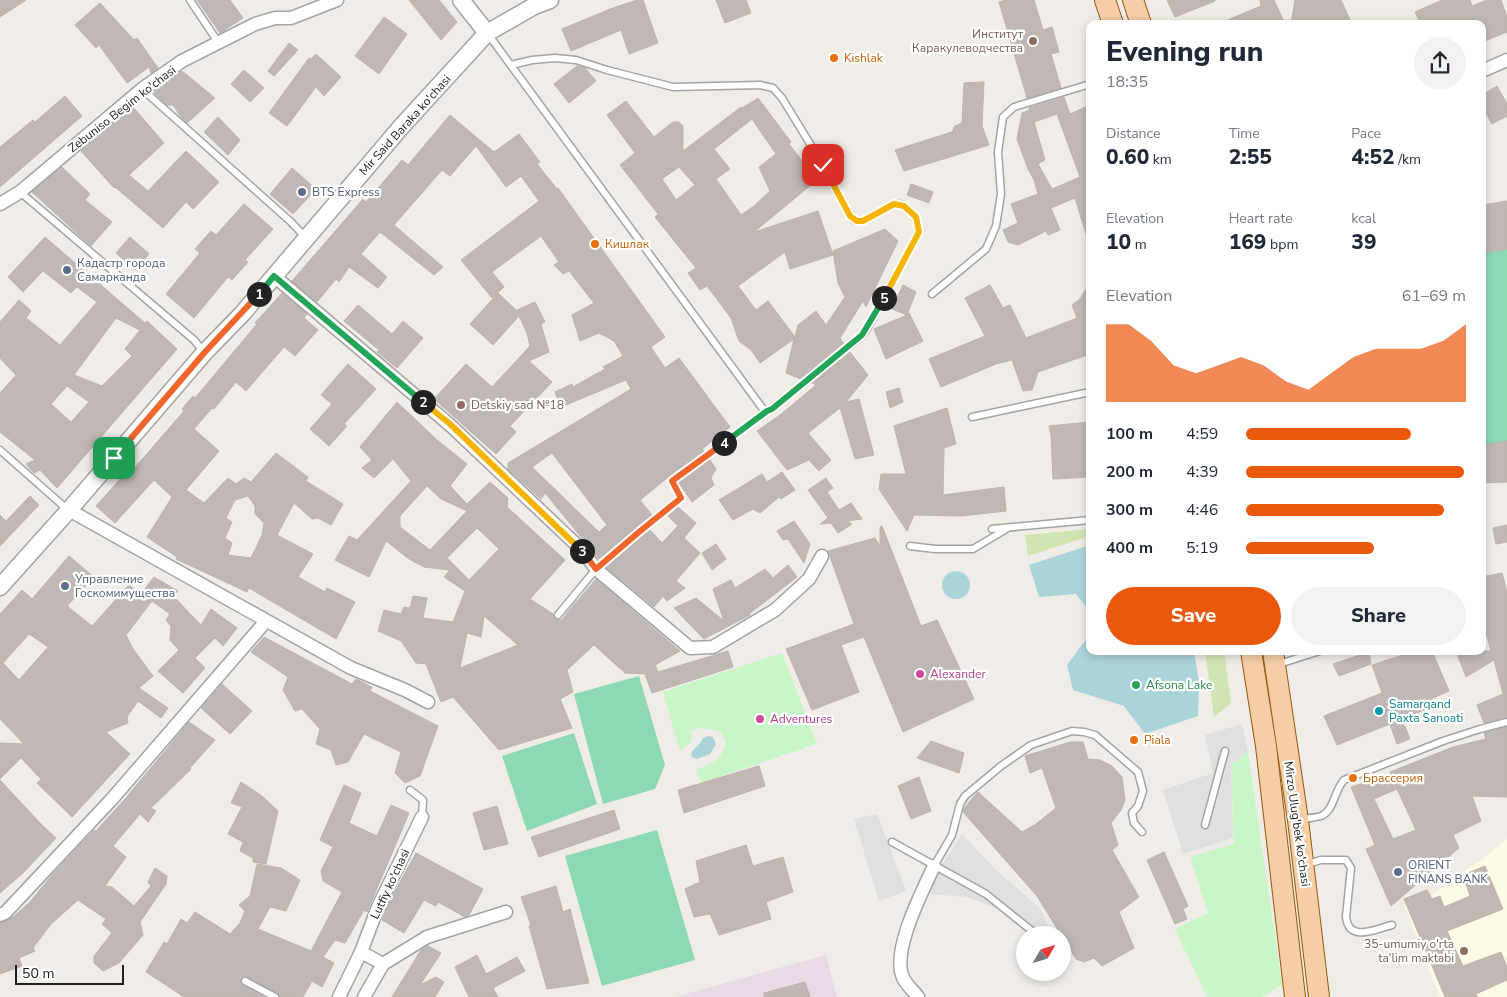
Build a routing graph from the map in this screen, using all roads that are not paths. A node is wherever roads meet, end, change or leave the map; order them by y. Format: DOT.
graph roads {
  1 [pos="190,0"];
  2 [pos="337,0"];
  3 [pos="461,0"];
  4 [pos="550,0"];
  5 [pos="1105,0"];
  6 [pos="1133,0"];
  7 [pos="1112,20"];
  8 [pos="1140,20"];
  9 [pos="487,33"];
  10 [pos="218,42"];
  11 [pos="1507,60"];
  12 [pos="511,65"];
  13 [pos="1486,69"];
  14 [pos="1086,85"];
  15 [pos="142,89"];
  16 [pos="20,192"];
  17 [pos="0,204"];
  18 [pos="306,238"];
  19 [pos="274,276"];
  20 [pos="932,294"];
  21 [pos="205,352"];
  22 [pos="1086,393"];
  23 [pos="767,411"];
  24 [pos="972,417"];
  25 [pos="0,450"];
  26 [pos="69,510"];
  27 [pos="1086,520"];
  28 [pos="1008,528"];
  29 [pos="992,529"];
  30 [pos="910,546"];
  31 [pos="822,556"];
  32 [pos="596,569"];
  33 [pos="0,587"];
  34 [pos="558,615"];
  35 [pos="266,621"];
  36 [pos="1252,655"];
  37 [pos="1294,655"];
  38 [pos="1274,658"];
  39 [pos="428,702"];
  40 [pos="1507,722"];
  41 [pos="1225,751"];
  42 [pos="410,790"];
  43 [pos="422,818"];
  44 [pos="1298,820"];
  45 [pos="1205,825"];
  46 [pos="1142,832"];
  47 [pos="892,842"];
  48 [pos="1303,864"];
  49 [pos="934,866"];
  50 [pos="506,912"];
  51 [pos="0,915"];
  52 [pos="1026,926"];
  53 [pos="1392,926"];
  54 [pos="361,952"];
  55 [pos="383,964"];
  56 [pos="245,981"];
  57 [pos="275,997"];
  58 [pos="340,997"];
  59 [pos="364,997"];
  60 [pos="918,997"];
  61 [pos="1295,997"];
  62 [pos="1319,997"];
  1 -- 10 [label="lane"];
  2 -- 10 [label="street, Zebuniso Begim ko'chasi"];
  3 -- 9 [label="street"];
  4 -- 9 [label="street, Mir Said Baraka ko'chasi"];
  5 -- 7 [label="main road"];
  6 -- 8 [label="main road"];
  9 -- 12 [label="lane"];
  9 -- 18 [label="street, Mir Said Baraka ko'chasi"];
  10 -- 15 [label="street, Zebuniso Begim ko'chasi"];
  11 -- 13 [label="street"];
  12 -- 23 [label="lane"];
  12 -- 23 [label="lane"];
  14 -- 20 [label="lane"];
  15 -- 16 [label="street, Zebuniso Begim ko'chasi"];
  15 -- 18 [label="lane"];
  16 -- 17 [label="street, Zebuniso Begim ko'chasi"];
  16 -- 21 [label="lane"];
  18 -- 19 [label="street, Mir Said Baraka ko'chasi"];
  19 -- 21 [label="street, Mir Said Baraka ko'chasi"];
  19 -- 32 [label="street"];
  21 -- 26 [label="street, Mir Said Baraka ko'chasi"];
  22 -- 24 [label="lane"];
  23 -- 32 [label="lane"];
  25 -- 26 [label="lane"];
  26 -- 33 [label="street, Mir Said Baraka ko'chasi"];
  26 -- 35 [label="street"];
  27 -- 28 [label="lane"];
  28 -- 29 [label="lane"];
  28 -- 30 [label="lane"];
  31 -- 32 [label="street"];
  32 -- 34 [label="lane"];
  35 -- 39 [label="street"];
  35 -- 51 [label="street"];
  36 -- 61 [label="main road, Mirzo Ulug'bek ko'chasi"];
  37 -- 38 [label="lane"];
  38 -- 44 [label="main road, Mirzo Ulug'bek ko'chasi"];
  40 -- 44 [label="lane"];
  41 -- 45 [label="lane"];
  42 -- 43 [label="lane"];
  43 -- 54 [label="street, Lutfiy ko'chasi"];
  44 -- 48 [label="main road, Mirzo Ulug'bek ko'chasi"];
  46 -- 49 [label="lane"];
  47 -- 49 [label="lane"];
  48 -- 53 [label="lane"];
  48 -- 62 [label="main road, Mirzo Ulug'bek ko'chasi"];
  49 -- 52 [label="lane"];
  49 -- 60 [label="street"];
  50 -- 55 [label="street"];
  54 -- 55 [label="street"];
  54 -- 58 [label="street, Lutfiy ko'chasi"];
  55 -- 59 [label="street"];
  56 -- 57 [label="lane"];
}
